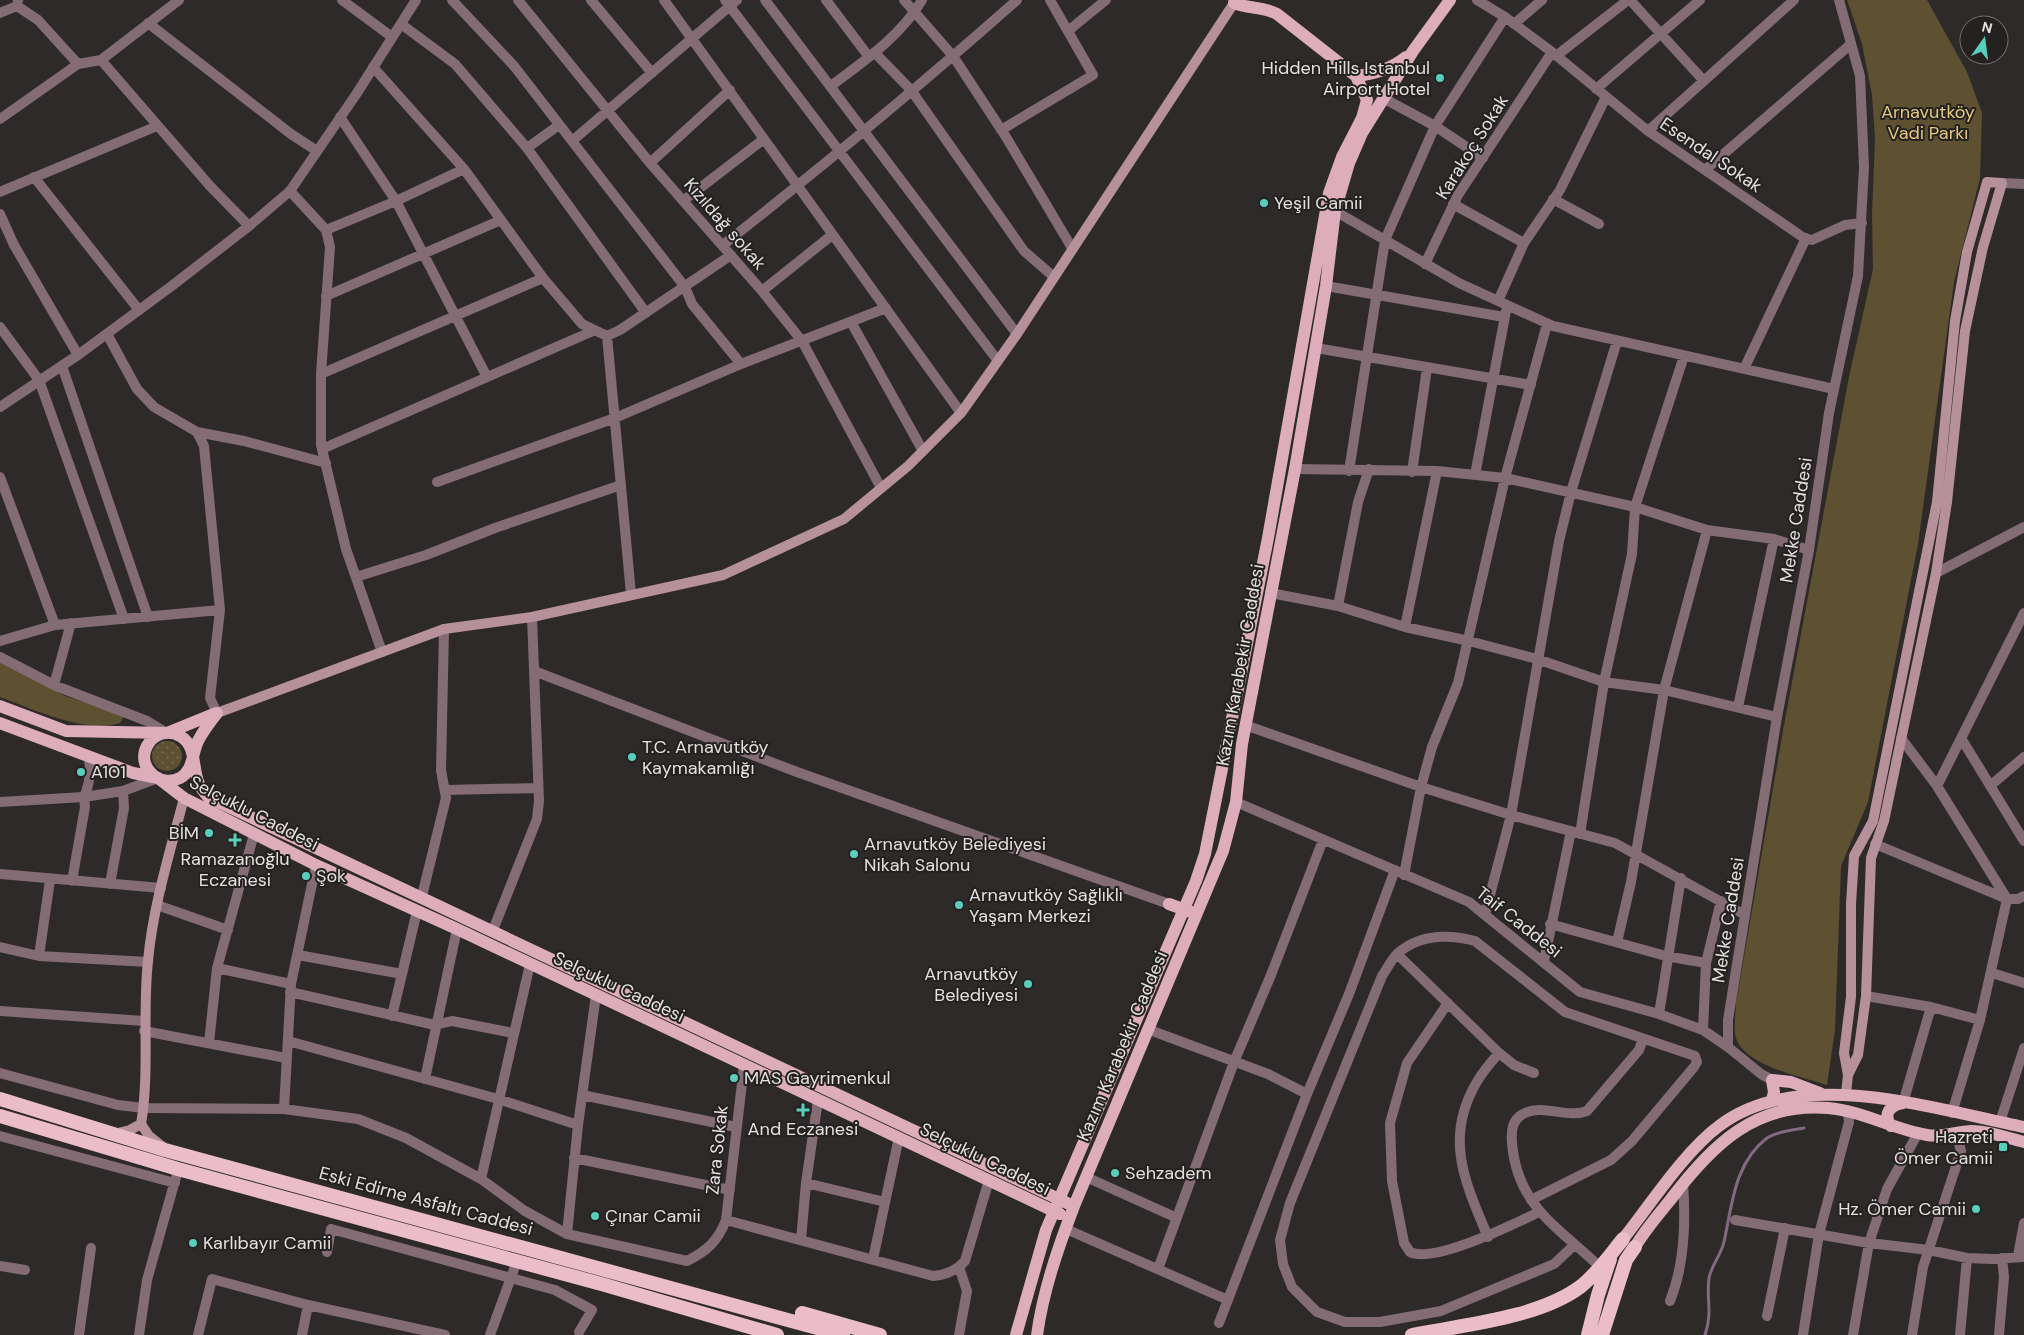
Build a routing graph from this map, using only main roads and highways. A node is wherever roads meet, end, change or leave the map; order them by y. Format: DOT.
graph roads {
  1 [pos="1271,0"];
  2 [pos="1450,0"];
  3 [pos="1233,1"];
  4 [pos="1277,14"];
  5 [pos="1412,51"];
  6 [pos="1356,76"];
  7 [pos="1925,571"];
  8 [pos="1936,573"];
  9 [pos="0,706"];
  10 [pos="217,713"];
  11 [pos="0,723"];
  12 [pos="167,733"];
  13 [pos="192,757"];
  14 [pos="158,778"];
  15 [pos="184,798"];
  16 [pos="1862,839"];
  17 [pos="1875,844"];
  18 [pos="1169,904"];
  19 [pos="1198,914"];
  20 [pos="1181,916"];
  21 [pos="600,982"];
  22 [pos="596,995"];
  23 [pos="1848,1075"];
  24 [pos="802,1077"];
  25 [pos="796,1089"];
  26 [pos="1822,1094"];
  27 [pos="1846,1094"];
  28 [pos="0,1099"];
  29 [pos="1772,1100"];
  30 [pos="1903,1103"];
  31 [pos="1848,1112"];
  32 [pos="1952,1113"];
  33 [pos="0,1116"];
  34 [pos="141,1124"];
  35 [pos="1891,1126"];
  36 [pos="2024,1127"];
  37 [pos="1956,1133"];
  38 [pos="113,1134"];
  39 [pos="2024,1142"];
  40 [pos="165,1150"];
  41 [pos="1060,1199"];
  42 [pos="1074,1206"];
  43 [pos="1054,1211"];
  44 [pos="1067,1224"];
  45 [pos="1623,1239"];
  46 [pos="1635,1247"];
  47 [pos="1612,1256"];
  48 [pos="725,1302"];
  49 [pos="696,1312"];
  50 [pos="747,1335"];
  51 [pos="777,1335"];
  52 [pos="843,1335"];
  53 [pos="880,1335"];
  54 [pos="1016,1335"];
  55 [pos="1037,1335"];
  56 [pos="1412,1335"];
  57 [pos="1588,1335"];
  58 [pos="1602,1335"];
  1 -- 4 [label="main road"];
  2 -- 5 [label="main road, Kazım Karabekir Caddesi"];
  3 -- 4 [label="main road"];
  3 -- 10 [label="main road"];
  4 -- 6 [label="main road"];
  5 -- 6 [label="main road"];
  5 -- 19 [label="main road, Kazım Karabekir Caddesi"];
  6 -- 20 [label="main road, Kazım Karabekir Caddesi"];
  7 -- 8 [label="main road"];
  7 -- 8 [label="main road"];
  7 -- 16 [label="main road"];
  8 -- 17 [label="main road"];
  9 -- 12 [label="main road, Selçuklu Caddesi"];
  10 -- 12 [label="main road"];
  10 -- 13 [label="main road"];
  11 -- 14 [label="main road, Selçuklu Caddesi"];
  12 -- 13 [label="main road, Selçuklu Caddesi"];
  12 -- 14 [label="main road, Selçuklu Caddesi"];
  13 -- 14 [label="main road, Selçuklu Caddesi"];
  13 -- 21 [label="main road, Selçuklu Caddesi"];
  14 -- 15 [label="main road, Selçuklu Caddesi"];
  15 -- 22 [label="main road, Selçuklu Caddesi"];
  15 -- 34 [label="main road"];
  16 -- 17 [label="main road"];
  16 -- 23 [label="main road"];
  17 -- 23 [label="main road"];
  18 -- 20 [label="main road"];
  19 -- 20 [label="main road"];
  19 -- 42 [label="main road, Kazım Karabekir Caddesi"];
  20 -- 41 [label="main road, Kazım Karabekir Caddesi"];
  21 -- 22 [label="main road"];
  21 -- 24 [label="main road, Selçuklu Caddesi"];
  22 -- 25 [label="main road, Selçuklu Caddesi"];
  23 -- 27 [label="main road"];
  24 -- 25 [label="main road"];
  24 -- 41 [label="main road, Selçuklu Caddesi"];
  25 -- 43 [label="main road, Selçuklu Caddesi"];
  26 -- 27 [label="main road"];
  26 -- 29 [label="main road"];
  26 -- 29 [label="main road"];
  27 -- 30 [label="main road"];
  27 -- 31 [label="main road"];
  28 -- 38 [label="highway, Eski Edirne Asfaltı Caddesi"];
  29 -- 45 [label="main road"];
  30 -- 32 [label="main road"];
  30 -- 35 [label="main road"];
  31 -- 35 [label="main road"];
  31 -- 46 [label="main road"];
  32 -- 36 [label="main road"];
  32 -- 37 [label="main road"];
  33 -- 49 [label="highway, Eski Edirne Asfaltı Caddesi"];
  34 -- 38 [label="main road"];
  34 -- 40 [label="main road"];
  35 -- 37 [label="main road"];
  37 -- 39 [label="main road"];
  38 -- 40 [label="highway, Eski Edirne Asfaltı Caddesi"];
  40 -- 48 [label="highway, Eski Edirne Asfaltı Caddesi"];
  41 -- 42 [label="main road, Selçuklu Caddesi"];
  41 -- 43 [label="main road, Kazım Karabekir Caddesi"];
  42 -- 44 [label="main road, Kazım Karabekir Caddesi"];
  43 -- 44 [label="main road, Selçuklu Caddesi"];
  43 -- 54 [label="main road, Kazım Karabekir Caddesi"];
  44 -- 55 [label="main road, Kazım Karabekir Caddesi"];
  45 -- 47 [label="highway"];
  46 -- 58 [label="highway"];
  47 -- 56 [label="highway"];
  47 -- 57 [label="highway"];
  48 -- 52 [label="highway, Eski Edirne Asfaltı Caddesi"];
  48 -- 53 [label="highway"];
  49 -- 50 [label="highway"];
  49 -- 51 [label="highway, Eski Edirne Asfaltı Caddesi"];
}
